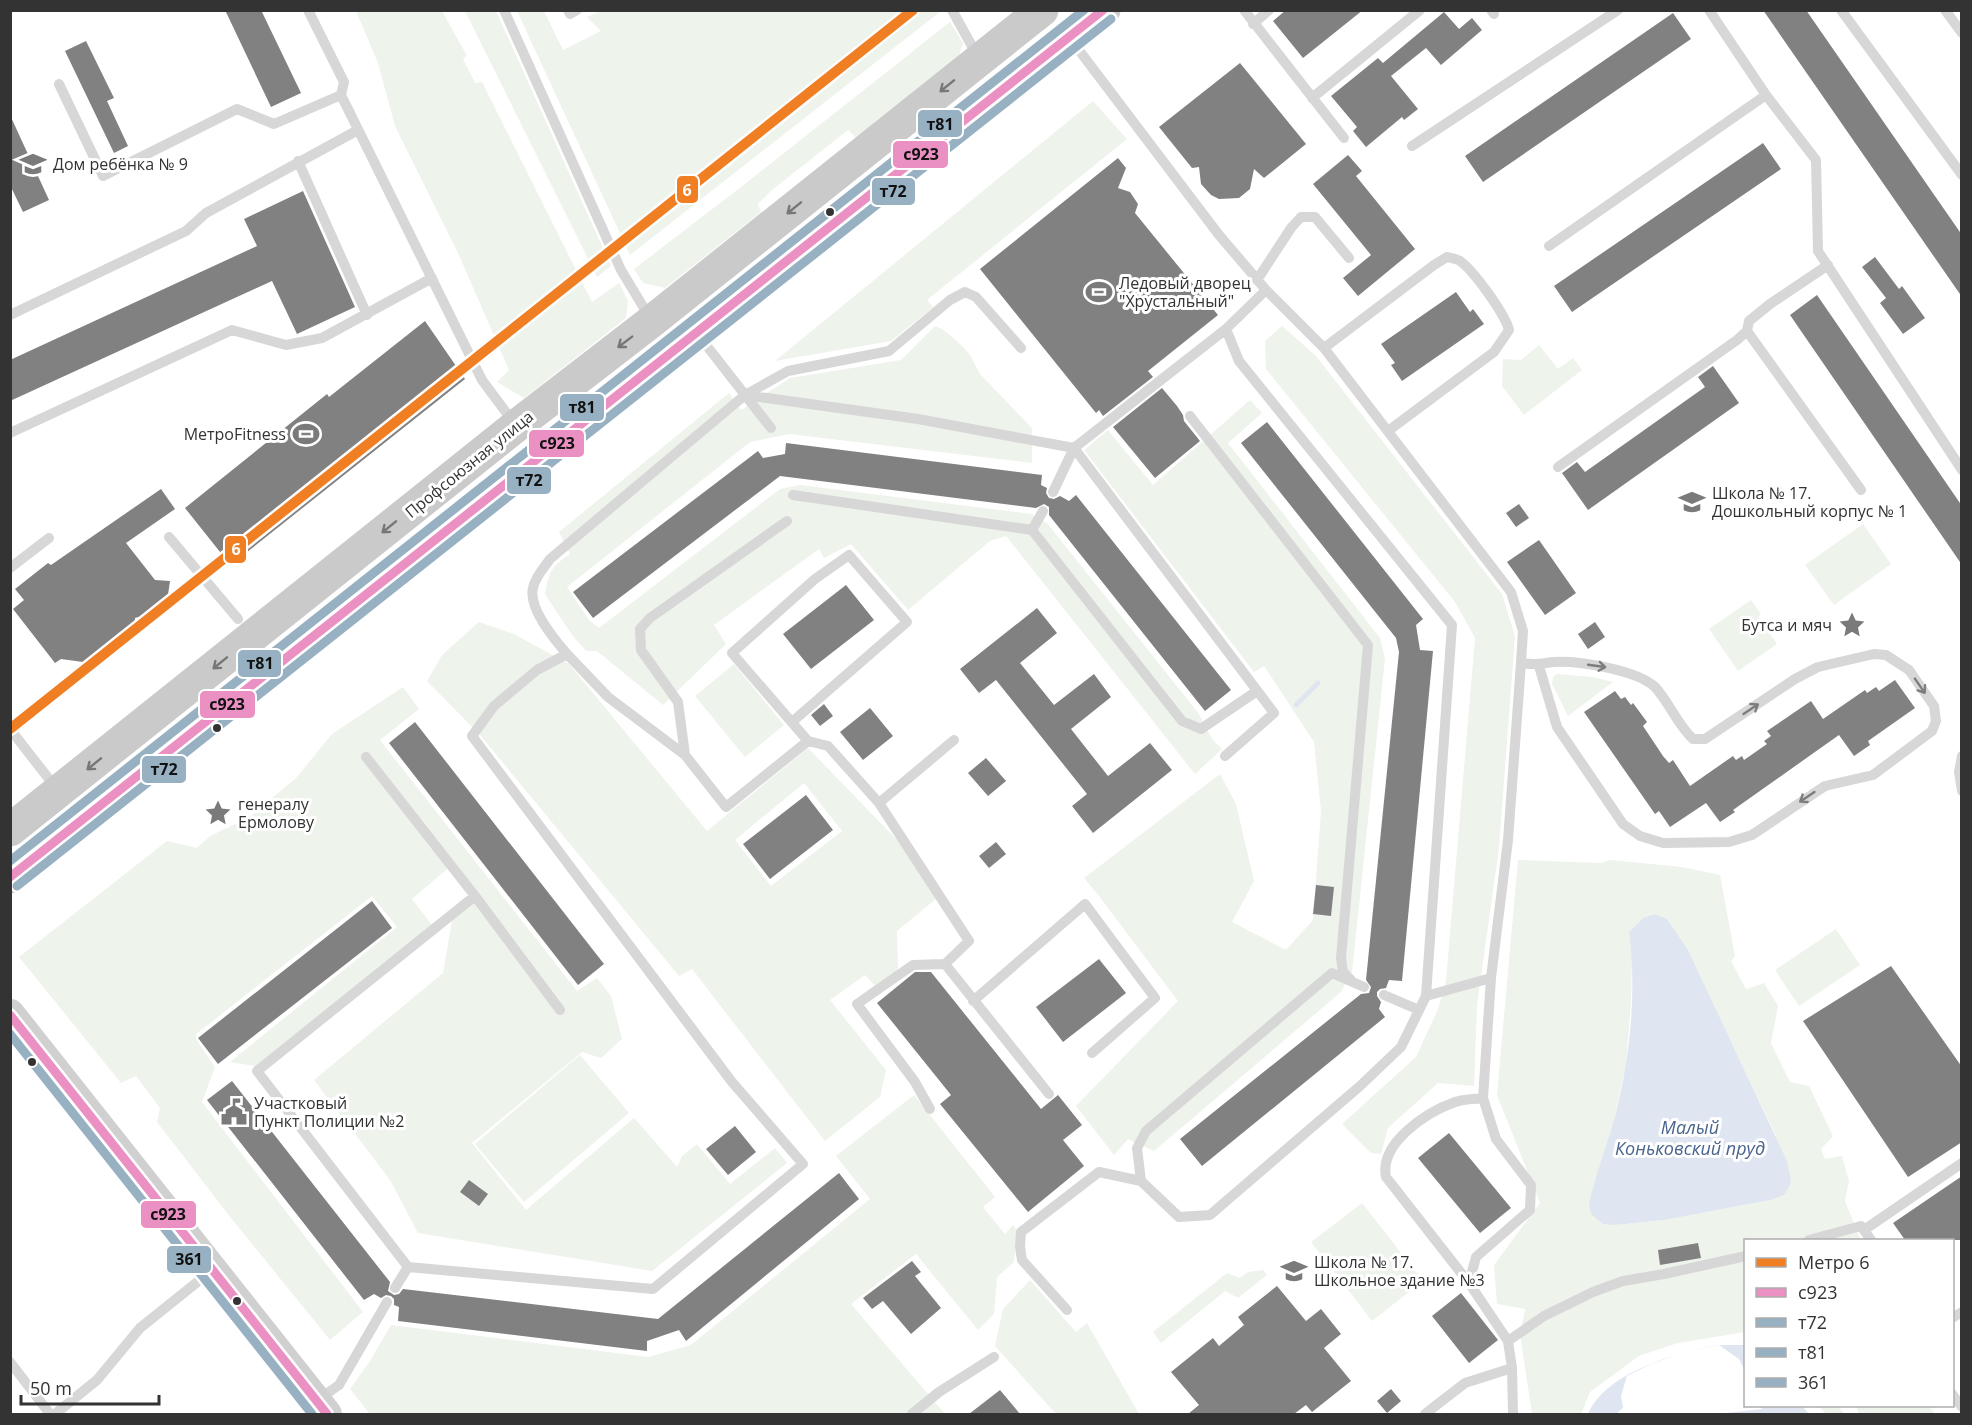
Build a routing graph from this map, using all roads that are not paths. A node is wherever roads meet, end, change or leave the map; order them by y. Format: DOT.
graph roads {
  1 [pos="308,10"];
  2 [pos="504,10"];
  3 [pos="568,10"];
  4 [pos="577,10"];
  5 [pos="952,10"];
  6 [pos="1042,10"];
  7 [pos="1104,10"];
  8 [pos="1244,10"];
  9 [pos="1269,10"];
  10 [pos="1420,10"];
  11 [pos="1618,10"];
  12 [pos="1709,10"];
  13 [pos="1841,10"];
  14 [pos="1945,10"];
  15 [pos="1253,24"];
  16 [pos="1962,33"];
  17 [pos="1070,38"];
  18 [pos="980,60"];
  19 [pos="59,84"];
  20 [pos="340,95"];
  21 [pos="1766,95"];
  22 [pos="1312,98"];
  23 [pos="358,130"];
  24 [pos="1344,138"];
  25 [pos="1412,146"];
  26 [pos="298,161"];
  27 [pos="1962,175"];
  28 [pos="1549,246"];
  29 [pos="1349,258"];
  30 [pos="1828,265"];
  31 [pos="432,278"];
  32 [pos="1257,280"];
  33 [pos="1266,291"];
  34 [pos="10,315"];
  35 [pos="367,315"];
  36 [pos="652,321"];
  37 [pos="1226,329"];
  38 [pos="1747,331"];
  39 [pos="697,333"];
  40 [pos="1021,348"];
  41 [pos="1324,348"];
  42 [pos="745,394"];
  43 [pos="1190,416"];
  44 [pos="516,426"];
  45 [pos="771,428"];
  46 [pos="1388,431"];
  47 [pos="10,433"];
  48 [pos="1074,448"];
  49 [pos="1558,467"];
  50 [pos="1962,470"];
  51 [pos="1861,490"];
  52 [pos="1053,492"];
  53 [pos="793,495"];
  54 [pos="1043,511"];
  55 [pos="787,521"];
  56 [pos="1032,530"];
  57 [pos="169,537"];
  58 [pos="49,538"];
  59 [pos="10,568"];
  60 [pos="238,619"];
  61 [pos="567,654"];
  62 [pos="1521,663"];
  63 [pos="1539,666"];
  64 [pos="1257,691"];
  65 [pos="792,722"];
  66 [pos="10,729"];
  67 [pos="954,740"];
  68 [pos="808,741"];
  69 [pos="685,755"];
  70 [pos="1225,756"];
  71 [pos="1962,756"];
  72 [pos="366,757"];
  73 [pos="1962,791"];
  74 [pos="58,792"];
  75 [pos="879,803"];
  76 [pos="10,830"];
  77 [pos="10,877"];
  78 [pos="475,896"];
  79 [pos="945,964"];
  80 [pos="1491,978"];
  81 [pos="1351,981"];
  82 [pos="1364,987"];
  83 [pos="1384,994"];
  84 [pos="1426,996"];
  85 [pos="973,1001"];
  86 [pos="560,1010"];
  87 [pos="1419,1010"];
  88 [pos="10,1014"];
  89 [pos="1092,1053"];
  90 [pos="1049,1094"];
  91 [pos="1483,1098"];
  92 [pos="930,1109"];
  93 [pos="1962,1163"];
  94 [pos="1141,1181"];
  95 [pos="1864,1230"];
  96 [pos="1813,1239"];
  97 [pos="1870,1239"];
  98 [pos="1744,1256"];
  99 [pos="408,1267"];
  100 [pos="213,1270"];
  101 [pos="1469,1283"];
  102 [pos="395,1288"];
  103 [pos="387,1302"];
  104 [pos="1067,1310"];
  105 [pos="1508,1341"];
  106 [pos="994,1357"];
  107 [pos="10,1362"];
  108 [pos="1512,1368"];
  109 [pos="322,1408"];
  110 [pos="50,1414"];
  111 [pos="55,1414"];
  112 [pos="912,1414"];
  113 [pos="1425,1414"];
  114 [pos="1513,1414"];
  1 -- 20 [label="lane"];
  2 -- 36 [label="lane"];
  3 -- 4 [label="lane"];
  5 -- 18 [label="lane"];
  6 -- 18 [label="main road, Профсоюзная улица"];
  7 -- 17 [label="main road"];
  8 -- 15 [label="lane"];
  9 -- 15 [label="lane"];
  10 -- 22 [label="lane"];
  11 -- 25 [label="lane"];
  12 -- 21 [label="lane"];
  13 -- 27 [label="lane"];
  14 -- 16 [label="lane"];
  15 -- 22 [label="lane"];
  17 -- 32 [label="lane"];
  17 -- 39 [label="main road"];
  18 -- 36 [label="main road, Профсоюзная улица, one-way"];
  19 -- 20 [label="lane"];
  20 -- 23 [label="lane"];
  21 -- 28 [label="lane"];
  21 -- 30 [label="lane"];
  22 -- 24 [label="lane"];
  23 -- 26 [label="lane"];
  23 -- 31 [label="lane"];
  26 -- 34 [label="lane"];
  26 -- 35 [label="lane"];
  29 -- 32 [label="lane"];
  30 -- 38 [label="lane"];
  30 -- 50 [label="lane"];
  31 -- 35 [label="lane"];
  31 -- 44 [label="lane"];
  32 -- 33 [label="lane"];
  33 -- 37 [label="lane"];
  33 -- 41 [label="lane"];
  35 -- 47 [label="lane"];
  36 -- 44 [label="main road, Профсоюзная улица, one-way"];
  37 -- 48 [label="lane"];
  37 -- 84 [label="lane"];
  38 -- 49 [label="lane"];
  38 -- 51 [label="lane"];
  39 -- 42 [label="lane"];
  39 -- 77 [label="main road"];
  40 -- 42 [label="lane"];
  41 -- 46 [label="lane"];
  41 -- 46 [label="lane"];
  42 -- 45 [label="lane"];
  42 -- 48 [label="lane"];
  42 -- 61 [label="lane"];
  43 -- 81 [label="lane"];
  44 -- 74 [label="main road, Профсоюзная улица, one-way"];
  46 -- 62 [label="lane"];
  48 -- 52 [label="lane"];
  48 -- 64 [label="lane"];
  53 -- 56 [label="lane"];
  54 -- 56 [label="lane"];
  55 -- 69 [label="lane"];
  56 -- 64 [label="lane"];
  57 -- 60 [label="lane"];
  58 -- 59 [label="lane"];
  61 -- 69 [label="lane"];
  61 -- 99 [label="lane"];
  62 -- 63 [label="lane"];
  62 -- 80 [label="lane"];
  63 -- 63 [label="lane, one-way"];
  64 -- 70 [label="lane"];
  65 -- 65 [label="lane"];
  65 -- 68 [label="lane"];
  66 -- 74 [label="lane"];
  67 -- 75 [label="lane"];
  68 -- 69 [label="lane"];
  68 -- 75 [label="lane"];
  71 -- 73 [label="lane"];
  72 -- 78 [label="lane"];
  74 -- 76 [label="main road, Профсоюзная улица"];
  75 -- 79 [label="lane"];
  78 -- 86 [label="lane"];
  78 -- 99 [label="lane"];
  79 -- 85 [label="lane"];
  79 -- 92 [label="lane"];
  80 -- 84 [label="lane"];
  80 -- 91 [label="lane"];
  81 -- 82 [label="lane"];
  81 -- 94 [label="lane"];
  83 -- 87 [label="lane"];
  84 -- 87 [label="lane"];
  85 -- 89 [label="lane"];
  85 -- 90 [label="lane"];
  87 -- 94 [label="lane"];
  88 -- 100 [label="main road"];
  91 -- 101 [label="lane"];
  91 -- 101 [label="lane"];
  93 -- 95 [label="lane"];
  94 -- 104 [label="lane"];
  95 -- 96 [label="lane"];
  95 -- 97 [label="lane"];
  98 -- 105 [label="lane"];
  99 -- 102 [label="lane"];
  100 -- 109 [label="main road"];
  100 -- 111 [label="lane"];
  101 -- 105 [label="lane"];
  103 -- 109 [label="lane"];
  105 -- 108 [label="lane"];
  106 -- 112 [label="lane"];
  107 -- 110 [label="lane"];
  108 -- 113 [label="lane"];
  108 -- 114 [label="lane"];
}
